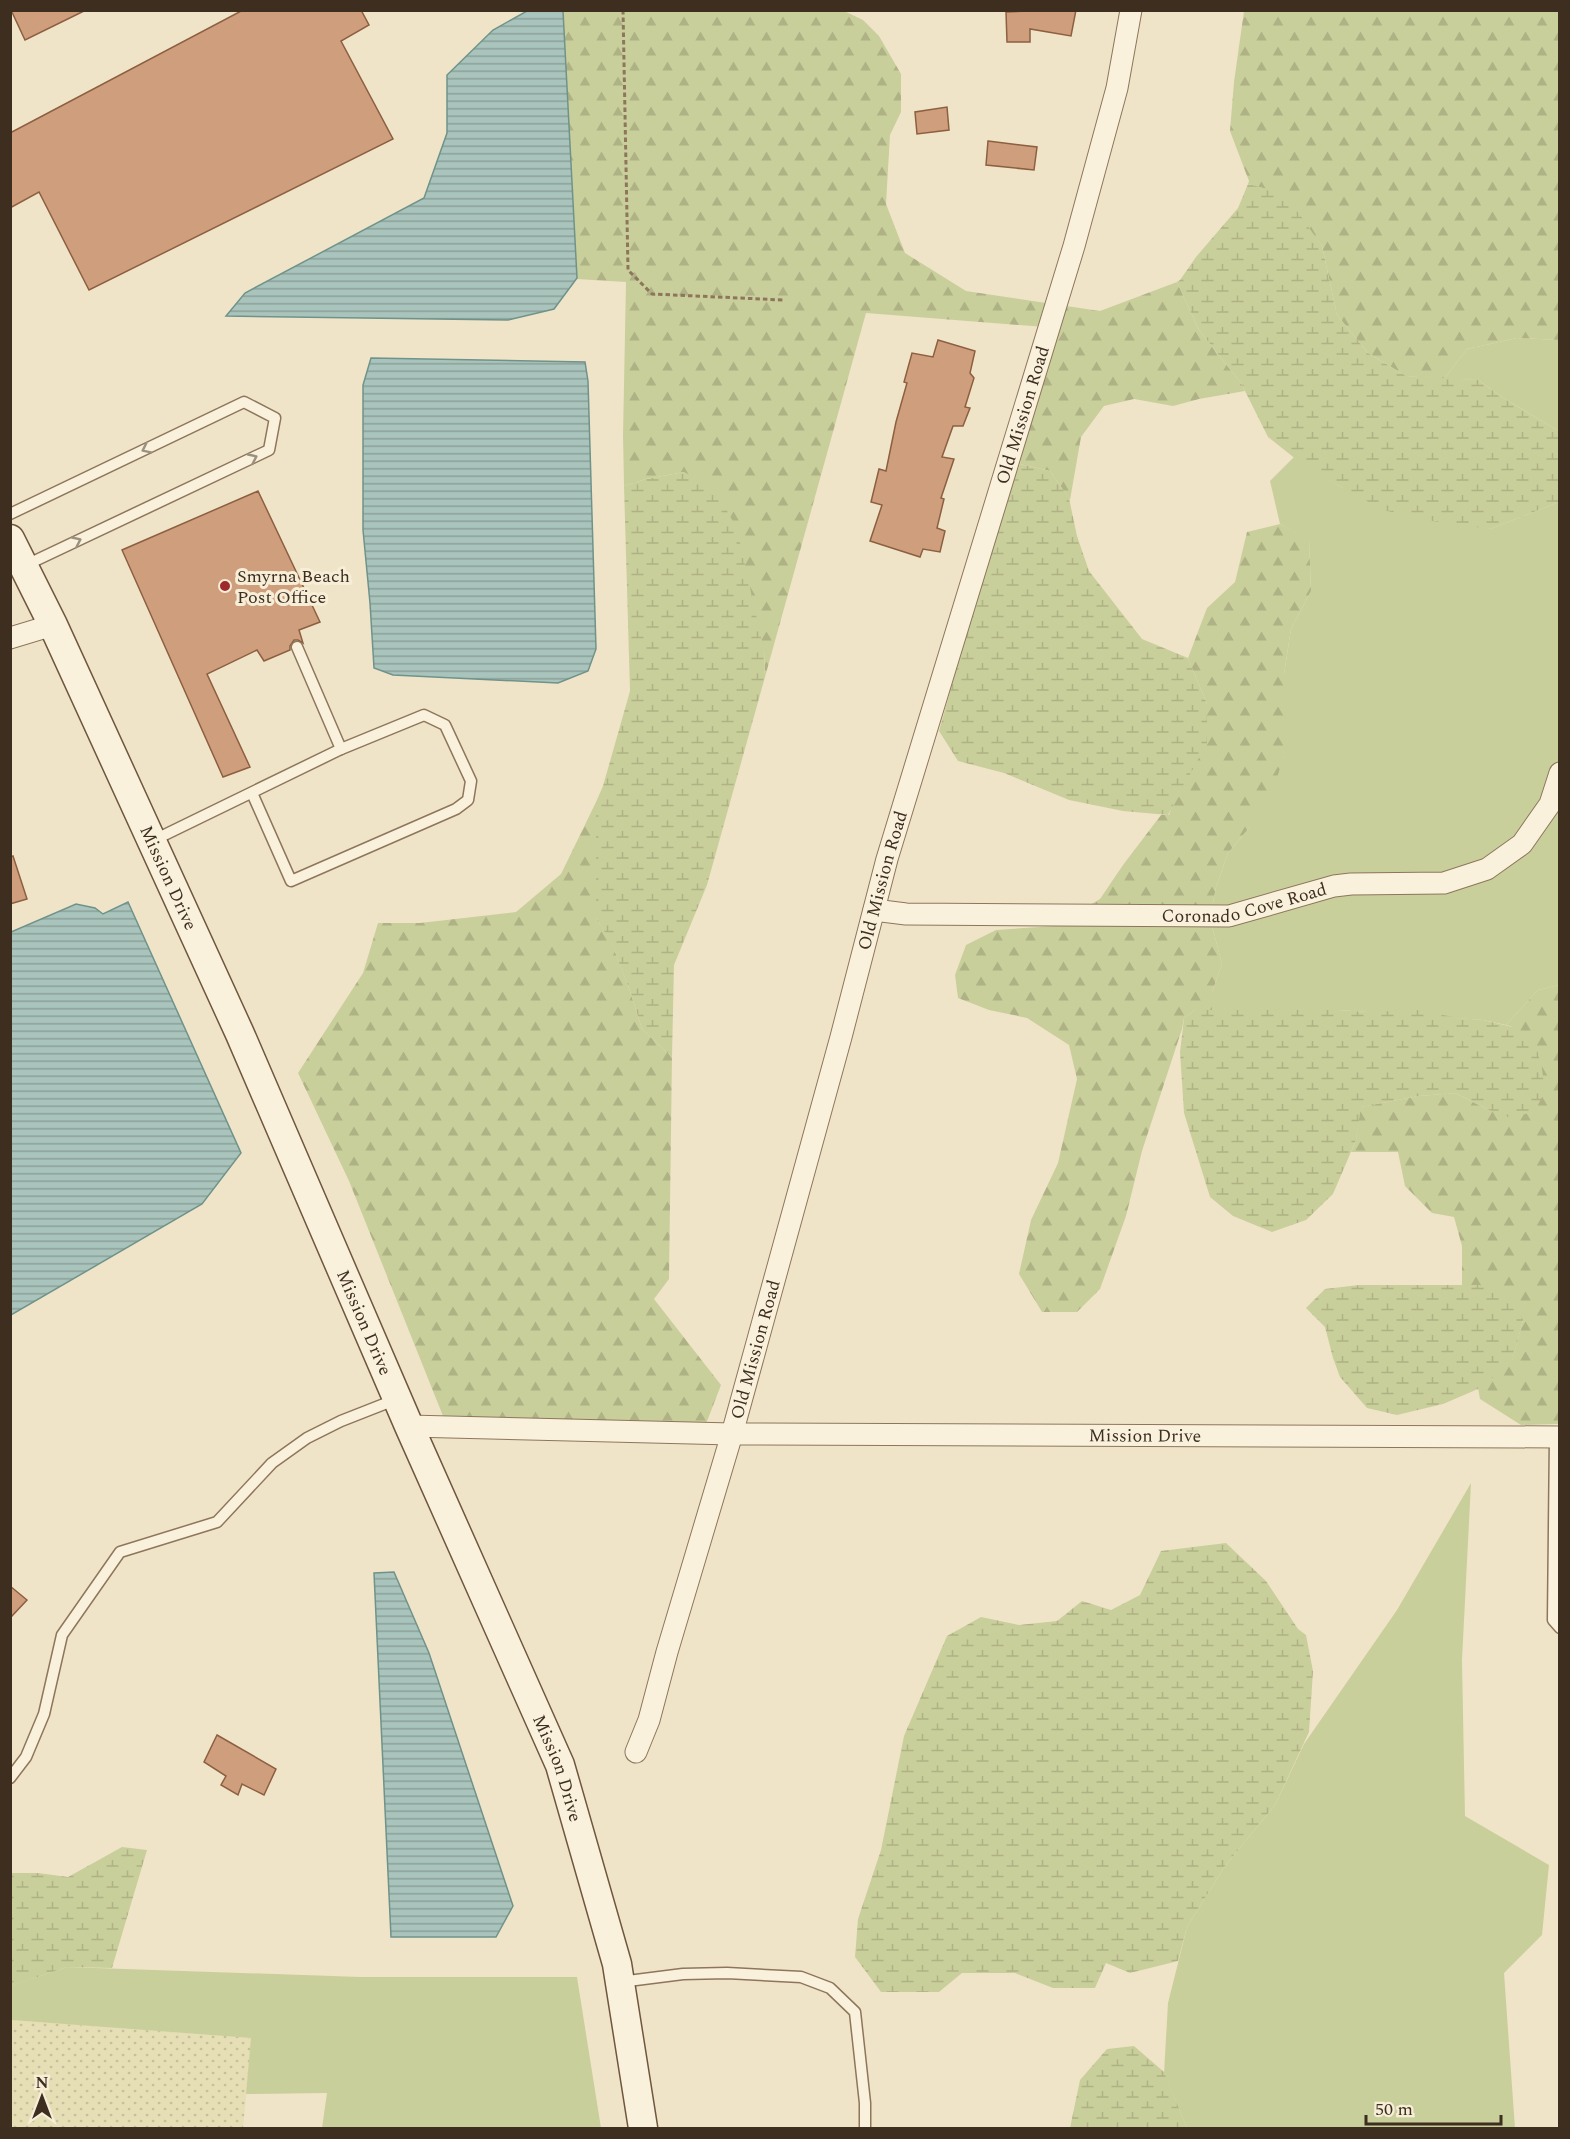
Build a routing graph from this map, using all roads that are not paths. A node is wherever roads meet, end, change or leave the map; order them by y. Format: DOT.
graph roads {
  1 [pos="1131,10"];
  2 [pos="10,514"];
  3 [pos="10,539"];
  4 [pos="24,566"];
  5 [pos="53,625"];
  6 [pos="10,638"];
  7 [pos="297,647"];
  8 [pos="341,749"];
  9 [pos="1560,773"];
  10 [pos="252,793"];
  11 [pos="152,841"];
  12 [pos="873,910"];
  13 [pos="398,1399"];
  14 [pos="409,1426"];
  15 [pos="732,1434"];
  16 [pos="1557,1437"];
  17 [pos="1557,1526"];
  18 [pos="1560,1628"];
  19 [pos="636,1752"];
  20 [pos="10,1778"];
  21 [pos="620,1982"];
  22 [pos="643,2128"];
  23 [pos="865,2128"];
  1 -- 12 [label="street, Old Mission Road"];
  4 -- 2 [label="lane, one-way"];
  3 -- 4 [label="street, Mission Drive"];
  4 -- 5 [label="street, Mission Drive"];
  5 -- 6 [label="street"];
  5 -- 11 [label="street, Mission Drive"];
  7 -- 8 [label="lane"];
  8 -- 10 [label="lane"];
  8 -- 10 [label="lane"];
  9 -- 12 [label="street, Coronado Cove Road"];
  10 -- 11 [label="lane"];
  11 -- 13 [label="street, Mission Drive"];
  12 -- 15 [label="street, Old Mission Road"];
  13 -- 14 [label="street, Mission Drive"];
  13 -- 20 [label="lane"];
  14 -- 15 [label="street, Mission Drive"];
  14 -- 21 [label="street, Mission Drive"];
  15 -- 16 [label="street, Mission Drive"];
  15 -- 19 [label="street, Old Mission Road"];
  16 -- 17 [label="lane"];
  17 -- 18 [label="lane"];
  21 -- 22 [label="street, Mission Drive"];
  21 -- 23 [label="lane"];
}
